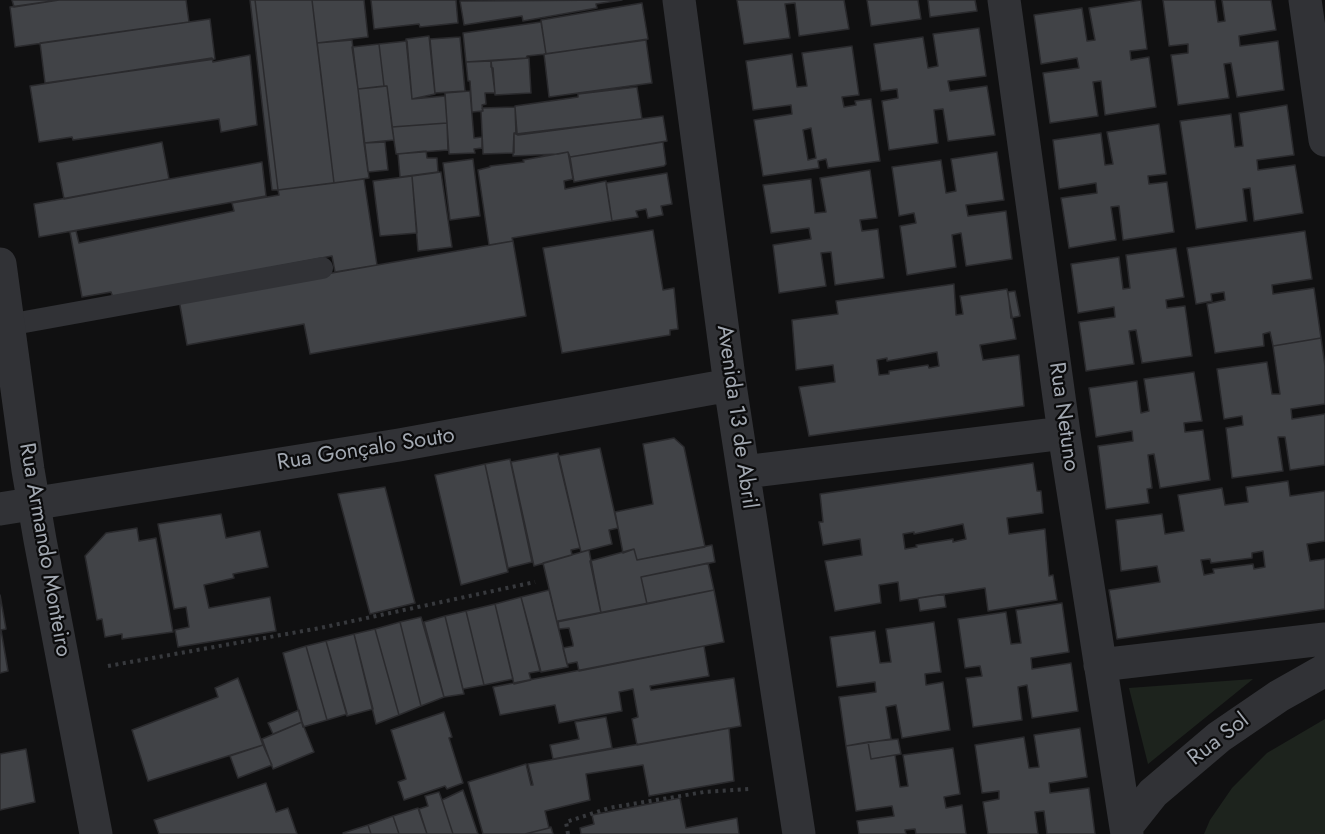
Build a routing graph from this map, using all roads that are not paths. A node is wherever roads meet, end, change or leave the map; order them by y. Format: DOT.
graph roads {
  1 [pos="679,0"];
  2 [pos="1004,0"];
  3 [pos="1305,0"];
  4 [pos="1325,140"];
  5 [pos="0,264"];
  6 [pos="322,268"];
  7 [pos="8,325"];
  8 [pos="730,385"];
  9 [pos="1064,433"];
  10 [pos="744,472"];
  11 [pos="34,503"];
  12 [pos="0,509"];
  13 [pos="1325,639"];
  14 [pos="1100,665"];
  15 [pos="1325,670"];
  16 [pos="1127,830"];
  17 [pos="96,834"];
  18 [pos="799,834"];
  1 -- 8 [label="street, Avenida 13 de Abril"];
  2 -- 9 [label="street, Rua Netuno"];
  3 -- 4 [label="street"];
  5 -- 7 [label="street, Rua Armando Monteiro"];
  6 -- 7 [label="lane"];
  7 -- 11 [label="street, Rua Armando Monteiro"];
  8 -- 10 [label="street, Avenida 13 de Abril"];
  8 -- 11 [label="street, Rua Gonçalo Souto"];
  9 -- 10 [label="street"];
  9 -- 14 [label="street, Rua Netuno"];
  10 -- 18 [label="street, Avenida 13 de Abril"];
  11 -- 12 [label="street, Rua Gonçalo Souto"];
  11 -- 17 [label="street, Rua Armando Monteiro"];
  13 -- 14 [label="street"];
  14 -- 16 [label="street, Rua Netuno"];
  15 -- 16 [label="street, Rua Sol"];
}
